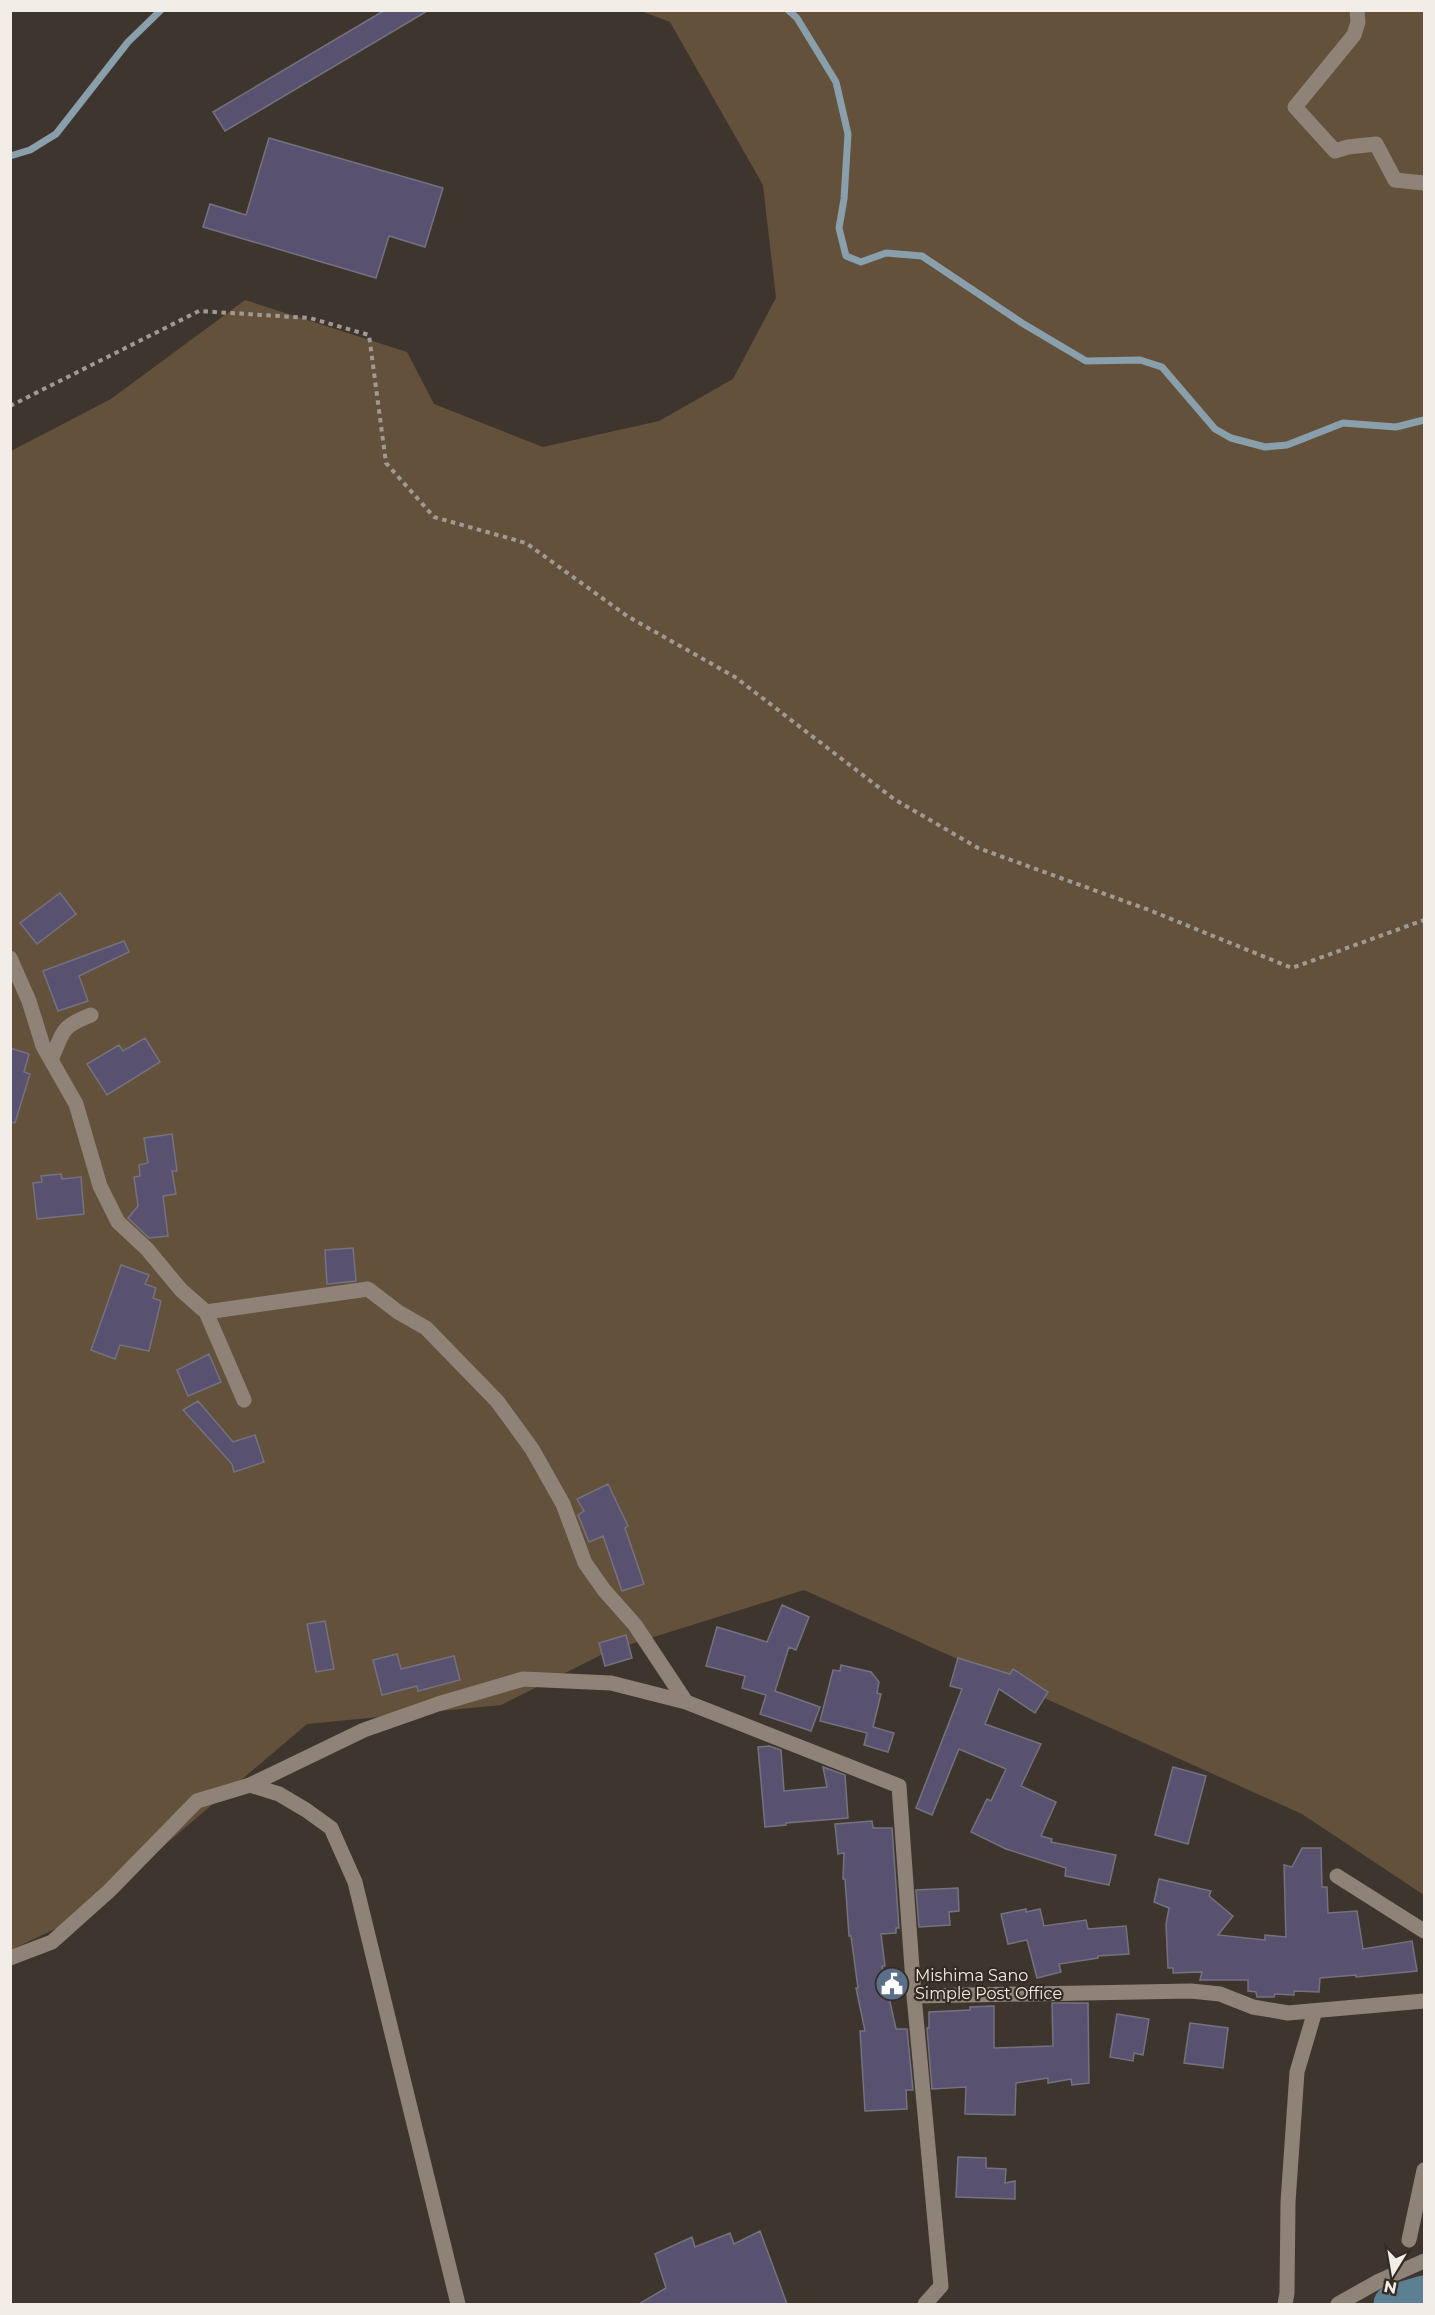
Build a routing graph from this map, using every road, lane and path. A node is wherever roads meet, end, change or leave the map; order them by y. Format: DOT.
graph roads {
  1 [pos="1357,10"];
  2 [pos="1425,183"];
  3 [pos="10,406"];
  4 [pos="1425,920"];
  5 [pos="12,966"];
  6 [pos="91,1015"];
  7 [pos="51,1060"];
  8 [pos="206,1312"];
  9 [pos="244,1400"];
  10 [pos="686,1702"];
  11 [pos="250,1785"];
  12 [pos="1337,1876"];
  13 [pos="1425,1931"];
  14 [pos="10,1958"];
  15 [pos="914,1996"];
  16 [pos="1425,2001"];
  17 [pos="1315,2011"];
  18 [pos="1425,2170"];
  19 [pos="1409,2240"];
  20 [pos="1425,2262"];
  21 [pos="458,2304"];
  22 [pos="925,2304"];
  23 [pos="1285,2304"];
  24 [pos="1338,2304"];
  1 -- 2 [label="street"];
  3 -- 4 [label="path"];
  5 -- 7 [label="street"];
  6 -- 7 [label="street"];
  7 -- 8 [label="street"];
  8 -- 9 [label="street"];
  8 -- 10 [label="street"];
  10 -- 11 [label="street"];
  10 -- 15 [label="street"];
  11 -- 14 [label="street"];
  11 -- 21 [label="street"];
  12 -- 13 [label="street"];
  15 -- 17 [label="street"];
  15 -- 22 [label="street"];
  16 -- 17 [label="street"];
  17 -- 23 [label="street"];
  18 -- 19 [label="street"];
  20 -- 24 [label="street"];
}
